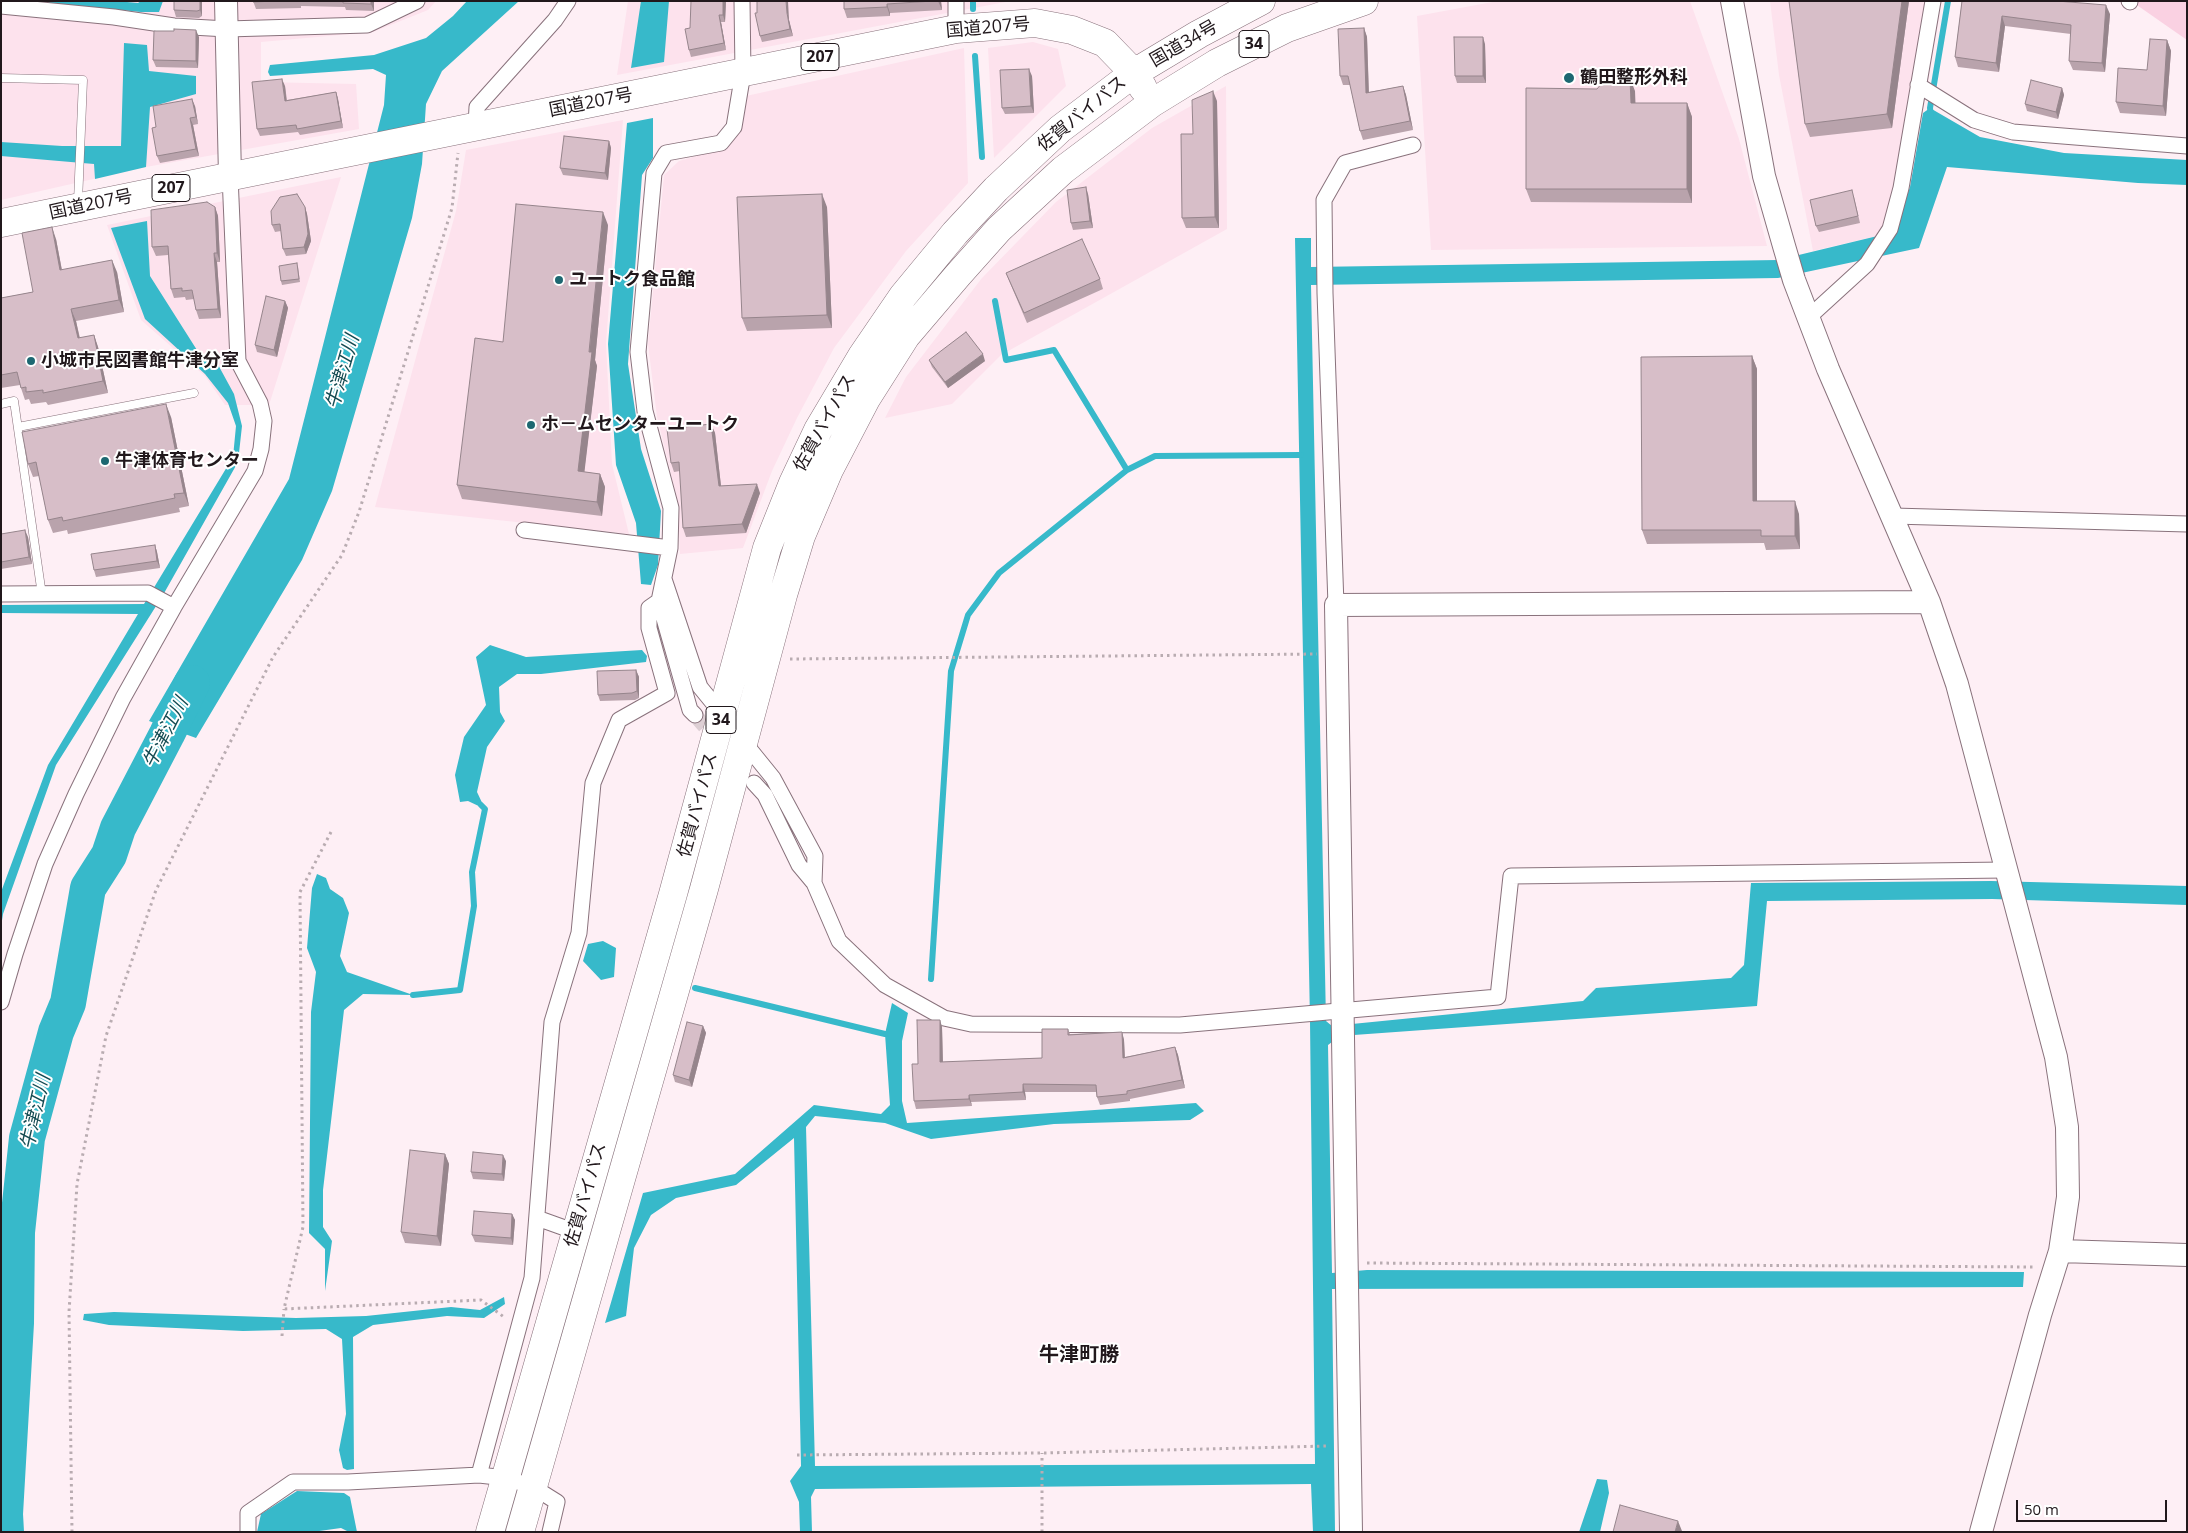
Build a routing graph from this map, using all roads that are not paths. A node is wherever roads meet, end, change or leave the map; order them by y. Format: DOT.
graph roads {
  1 [pos="226,1"];
  2 [pos="417,1"];
  3 [pos="568,1"];
  4 [pos="742,1"];
  5 [pos="956,1"];
  6 [pos="1261,1"];
  7 [pos="1364,1"];
  8 [pos="1732,1"];
  9 [pos="1933,1"];
  10 [pos="1,6"];
  11 [pos="227,29"];
  12 [pos="956,29"];
  13 [pos="742,72"];
  14 [pos="1134,73"];
  15 [pos="1,78"];
  16 [pos="1918,85"];
  17 [pos="1152,102"];
  18 [pos="468,128"];
  19 [pos="1413,145"];
  20 [pos="2187,146"];
  21 [pos="230,176"];
  22 [pos="78,207"];
  23 [pos="1,223"];
  24 [pos="1809,317"];
  25 [pos="194,393"];
  26 [pos="1,404"];
  27 [pos="18,427"];
  28 [pos="1893,516"];
  29 [pos="2187,524"];
  30 [pos="524,530"];
  31 [pos="670,548"];
  32 [pos="664,578"];
  33 [pos="1,594"];
  34 [pos="42,595"];
  35 [pos="658,601"];
  36 [pos="1929,602"];
  37 [pos="169,605"];
  38 [pos="1336,605"];
  39 [pos="722,714"];
  40 [pos="695,715"];
  41 [pos="743,741"];
  42 [pos="754,783"];
  43 [pos="2006,870"];
  44 [pos="814,883"];
  45 [pos="1,1002"];
  46 [pos="1337,1012"];
  47 [pos="537,1218"];
  48 [pos="576,1232"];
  49 [pos="2187,1256"];
  50 [pos="2058,1259"];
  51 [pos="479,1475"];
  52 [pos="506,1478"];
  53 [pos="533,1487"];
  54 [pos="248,1532"];
  55 [pos="490,1532"];
  56 [pos="520,1532"];
  57 [pos="550,1532"];
  58 [pos="1351,1532"];
  59 [pos="1981,1532"];
  1 -- 11 [label="street"];
  2 -- 11 [label="street"];
  3 -- 18 [label="street"];
  4 -- 13 [label="street"];
  5 -- 12 [label="street"];
  6 -- 14 [label="highway, 国道34号 / 34"];
  7 -- 17 [label="highway, 国道34号 / 34"];
  8 -- 24 [label="street"];
  9 -- 16 [label="street"];
  10 -- 11 [label="street"];
  11 -- 21 [label="street"];
  12 -- 13 [label="highway, 国道207号 / 207"];
  12 -- 14 [label="highway, 国道207号 / 207"];
  13 -- 18 [label="highway, 国道207号 / 207"];
  13 -- 31 [label="street"];
  14 -- 17 [label="highway, 国道207号 / 207"];
  14 -- 39 [label="highway, 佐賀バイパス / 34"];
  15 -- 22 [label="lane"];
  16 -- 20 [label="street"];
  16 -- 24 [label="street"];
  17 -- 41 [label="highway, 佐賀バイパス / 34"];
  18 -- 21 [label="highway, 国道207号 / 207"];
  19 -- 38 [label="street"];
  21 -- 22 [label="highway, 国道207号 / 207"];
  21 -- 37 [label="street"];
  22 -- 23 [label="highway, 国道207号 / 207"];
  24 -- 28 [label="street"];
  25 -- 27 [label="lane"];
  26 -- 27 [label="lane"];
  27 -- 34 [label="lane"];
  28 -- 29 [label="street"];
  28 -- 36 [label="street"];
  30 -- 31 [label="street"];
  31 -- 32 [label="street"];
  32 -- 35 [label="street"];
  32 -- 39 [label="street"];
  33 -- 34 [label="street"];
  34 -- 37 [label="street"];
  35 -- 40 [label="street"];
  35 -- 47 [label="street"];
  36 -- 38 [label="street"];
  36 -- 43 [label="street"];
  37 -- 45 [label="street"];
  38 -- 46 [label="street"];
  39 -- 48 [label="highway, 佐賀バイパス / 34"];
  41 -- 44 [label="street"];
  41 -- 53 [label="highway, 佐賀バイパス / 34"];
  42 -- 44 [label="street"];
  43 -- 46 [label="street"];
  43 -- 50 [label="street"];
  44 -- 46 [label="street"];
  46 -- 58 [label="street"];
  47 -- 48 [label="street"];
  47 -- 51 [label="street"];
  48 -- 52 [label="highway, 佐賀バイパス / 34"];
  49 -- 50 [label="street"];
  50 -- 59 [label="street"];
  51 -- 52 [label="street"];
  51 -- 54 [label="street"];
  52 -- 53 [label="street"];
  52 -- 55 [label="highway, 佐賀バイパス / 34"];
  53 -- 56 [label="highway, 佐賀バイパス / 34"];
  53 -- 57 [label="street"];
}
